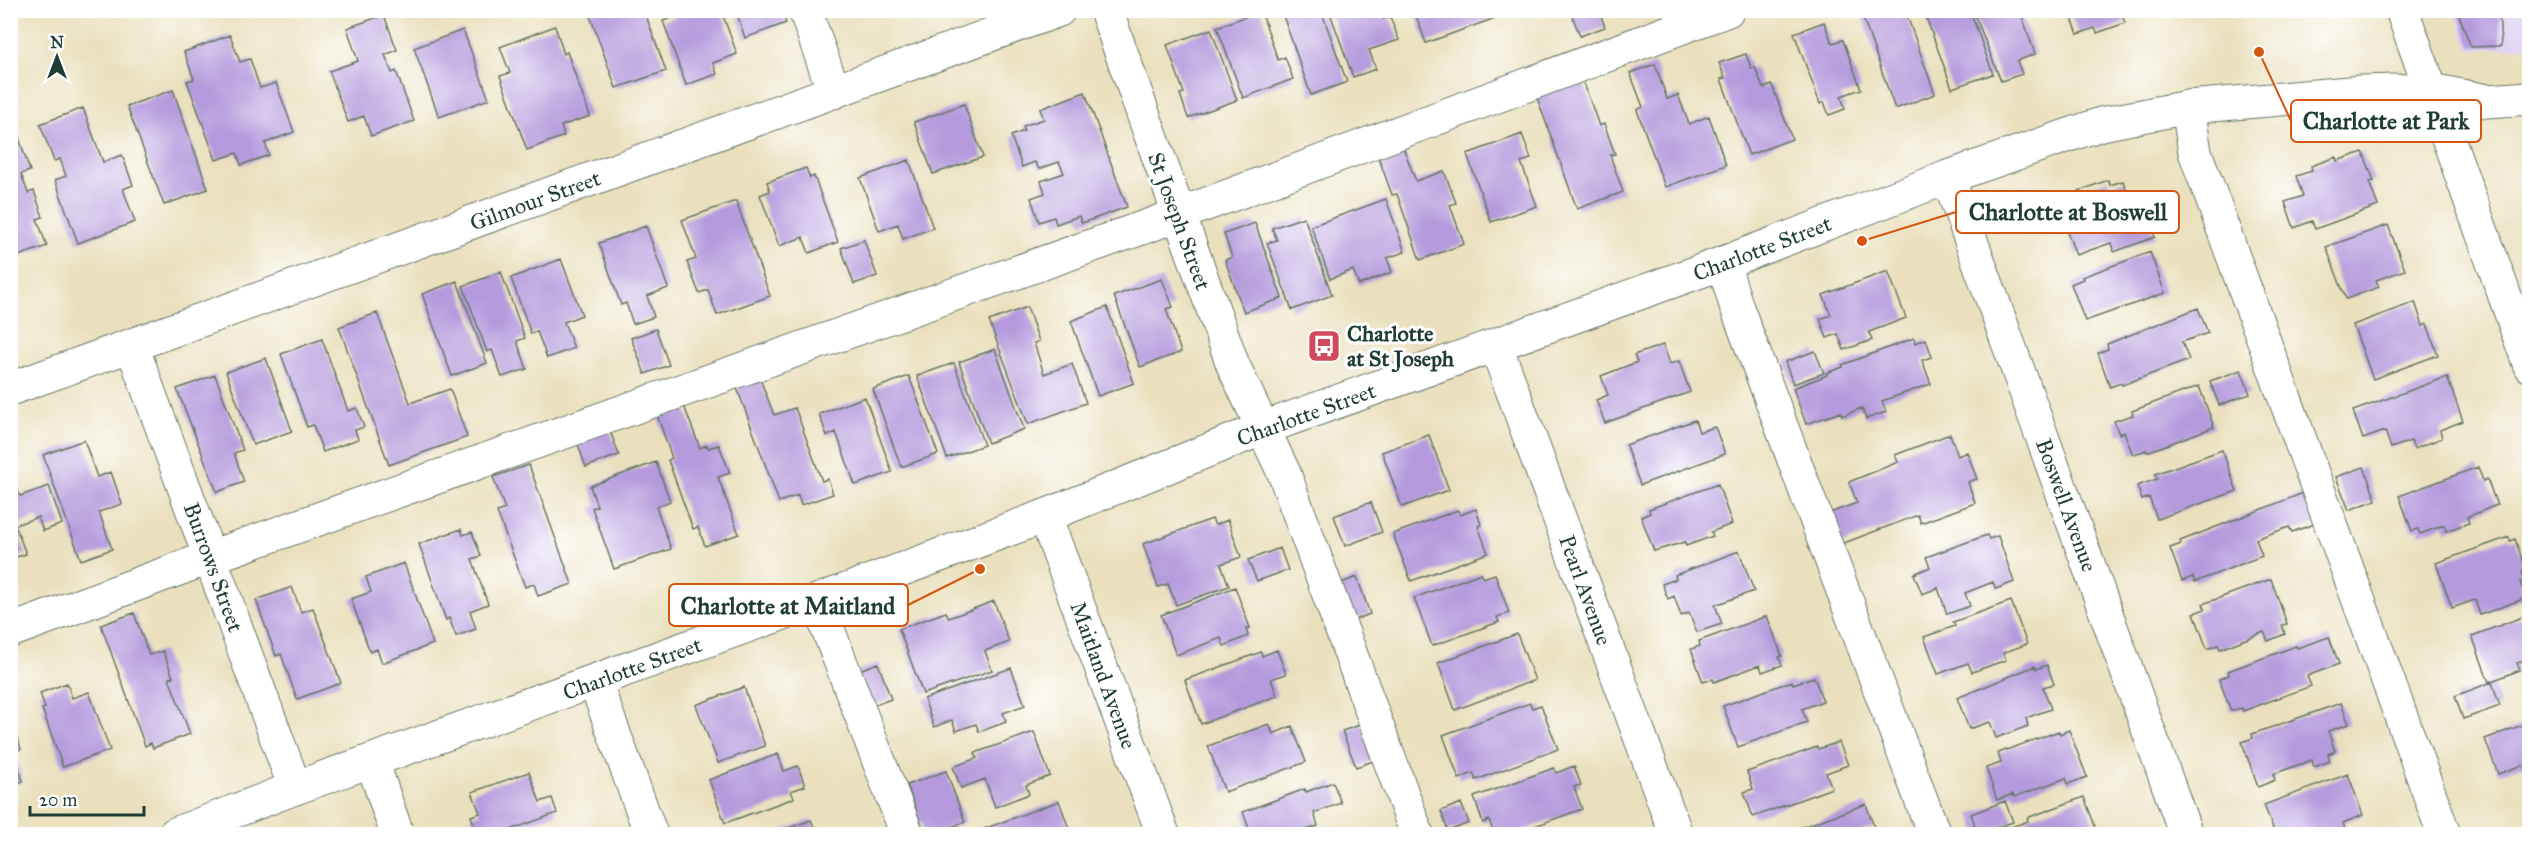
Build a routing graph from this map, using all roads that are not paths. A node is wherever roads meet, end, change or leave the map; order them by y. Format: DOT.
graph roads {
  1 [pos="804,10"];
  2 [pos="1059,10"];
  3 [pos="1106,10"];
  4 [pos="1728,10"];
  5 [pos="2402,10"];
  6 [pos="2430,90"];
  7 [pos="834,92"];
  8 [pos="2529,98"];
  9 [pos="2188,107"];
  10 [pos="1948,177"];
  11 [pos="1178,216"];
  12 [pos="1723,263"];
  13 [pos="132,346"];
  14 [pos="1496,346"];
  15 [pos="2529,366"];
  16 [pos="10,389"];
  17 [pos="1264,428"];
  18 [pos="1045,516"];
  19 [pos="211,557"];
  20 [pos="817,601"];
  21 [pos="10,631"];
  22 [pos="595,682"];
  23 [pos="372,761"];
  24 [pos="295,788"];
  25 [pos="175,834"];
  26 [pos="397,834"];
  27 [pos="651,834"];
  28 [pos="907,834"];
  29 [pos="1163,834"];
  30 [pos="1418,834"];
  31 [pos="1676,834"];
  32 [pos="1934,834"];
  33 [pos="2186,834"];
  34 [pos="2444,834"];
  1 -- 7 [label="street"];
  2 -- 7 [label="street, Gilmour Street"];
  3 -- 11 [label="street, St Joseph Street"];
  4 -- 11 [label="street"];
  5 -- 6 [label="street"];
  6 -- 8 [label="street, Charlotte Street"];
  6 -- 9 [label="street, Charlotte Street"];
  6 -- 15 [label="street"];
  7 -- 13 [label="street, Gilmour Street"];
  9 -- 10 [label="street, Charlotte Street"];
  9 -- 34 [label="street"];
  10 -- 12 [label="street, Charlotte Street"];
  10 -- 33 [label="street, Boswell Avenue"];
  11 -- 17 [label="street, St Joseph Street"];
  11 -- 19 [label="street"];
  12 -- 14 [label="street, Charlotte Street"];
  12 -- 32 [label="street"];
  13 -- 16 [label="street, Gilmour Street"];
  13 -- 19 [label="street, Burrows Street"];
  14 -- 17 [label="street, Charlotte Street"];
  14 -- 31 [label="street, Pearl Avenue"];
  17 -- 18 [label="street, Charlotte Street"];
  17 -- 30 [label="street, St Joseph Street"];
  18 -- 20 [label="street, Charlotte Street"];
  18 -- 29 [label="street, Maitland Avenue"];
  19 -- 21 [label="street"];
  19 -- 24 [label="street, Burrows Street"];
  20 -- 22 [label="street, Charlotte Street"];
  20 -- 28 [label="street"];
  22 -- 23 [label="street, Charlotte Street"];
  22 -- 27 [label="street"];
  23 -- 24 [label="street, Charlotte Street"];
  23 -- 26 [label="street"];
  24 -- 25 [label="street, Charlotte Street"];
}
